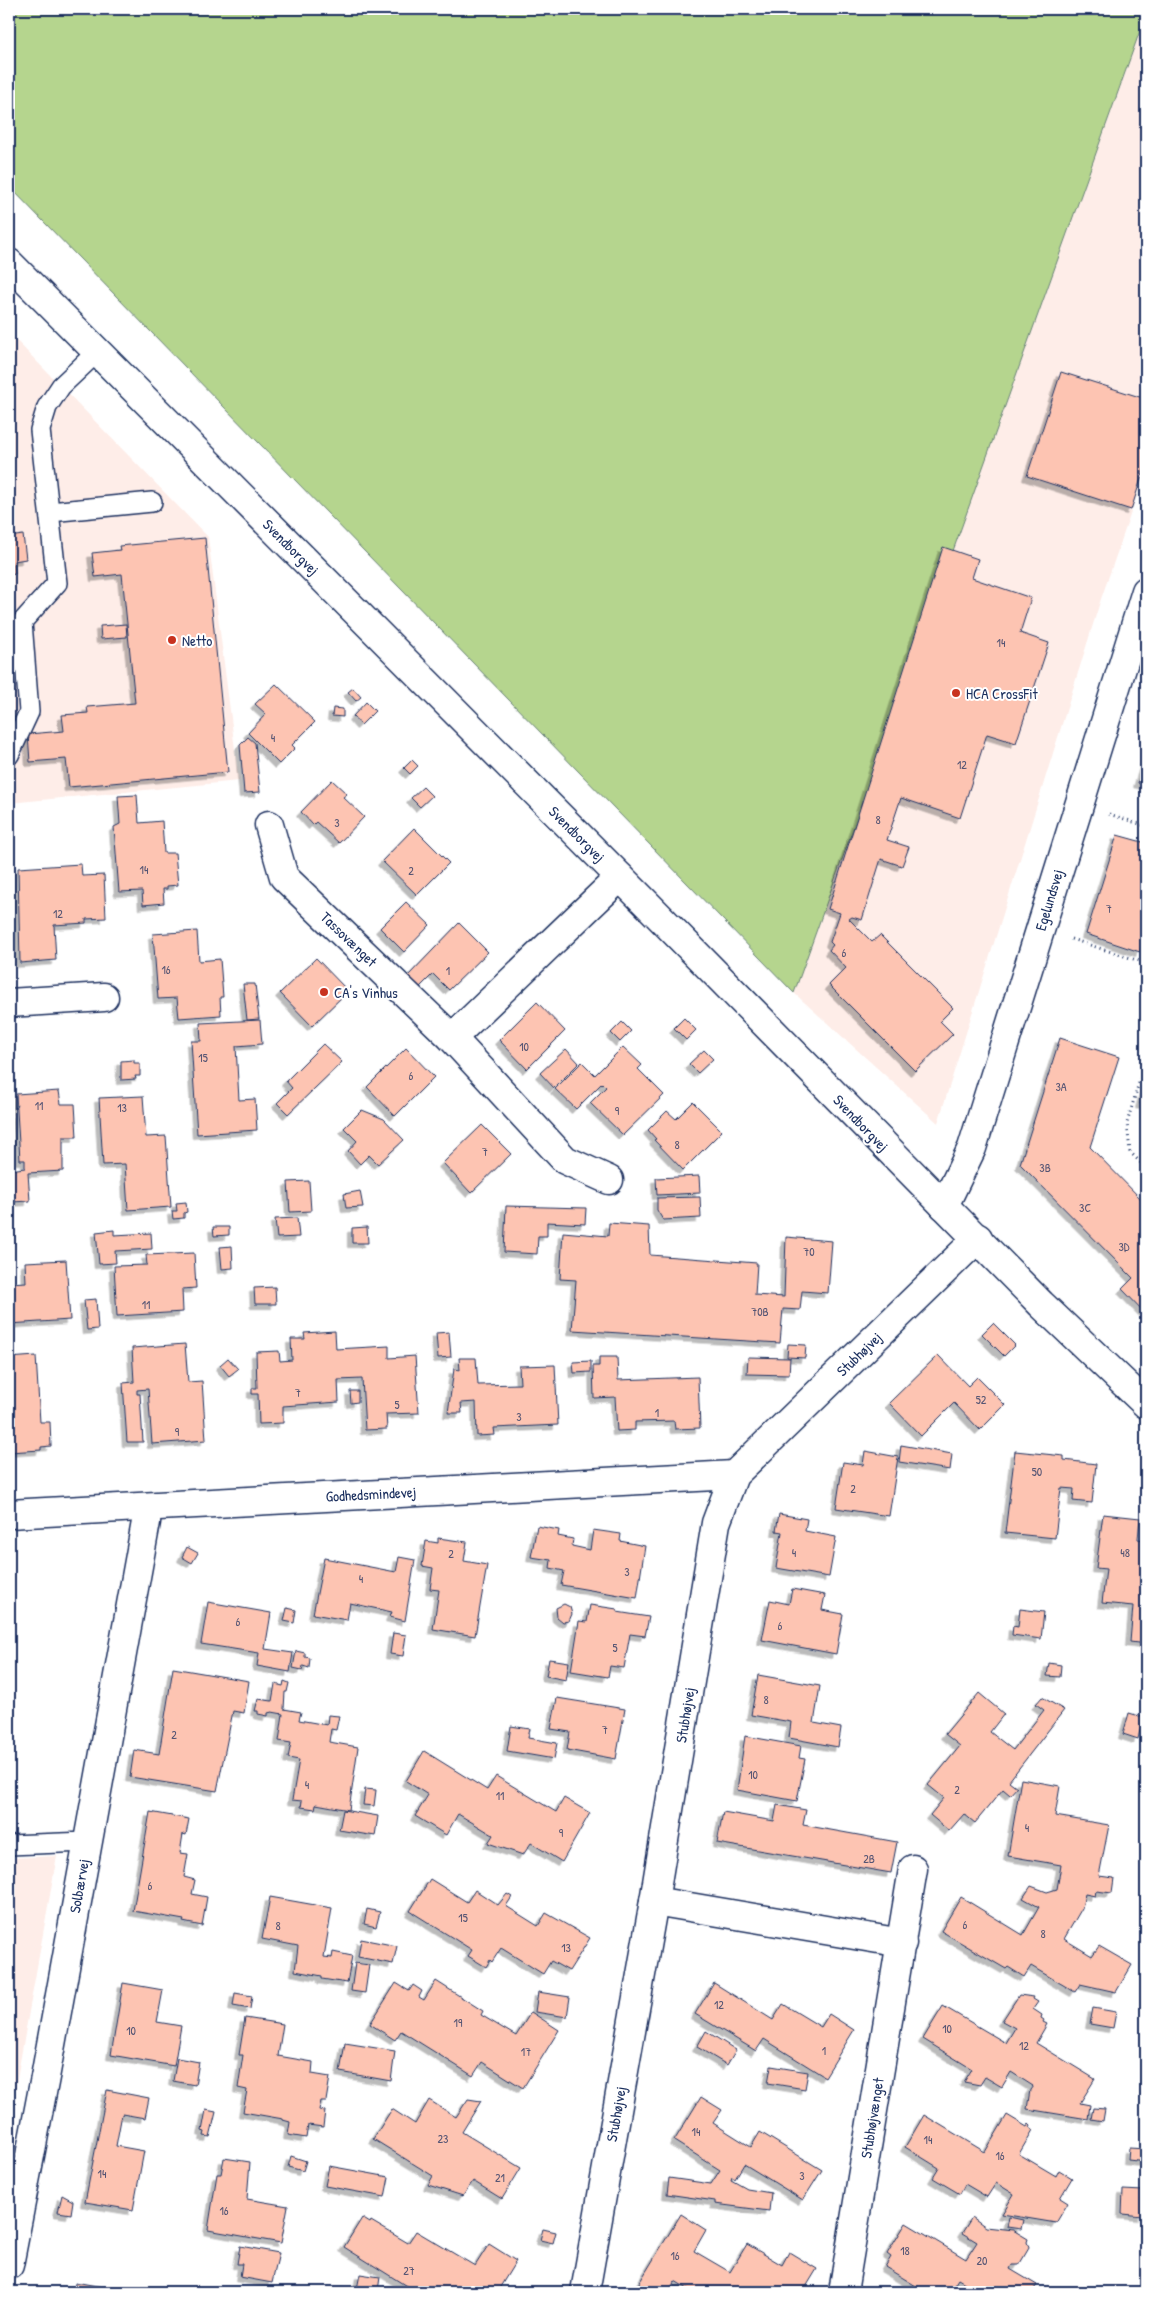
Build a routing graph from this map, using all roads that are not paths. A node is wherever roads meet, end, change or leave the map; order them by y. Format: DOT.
graph roads {
  1 [pos="9,263"];
  2 [pos="96,352"];
  3 [pos="152,502"];
  4 [pos="50,512"];
  5 [pos="1146,591"];
  6 [pos="17,666"];
  7 [pos="9,755"];
  8 [pos="269,825"];
  9 [pos="620,877"];
  10 [pos="104,997"];
  11 [pos="9,1003"];
  12 [pos="452,1038"];
  13 [pos="609,1180"];
  14 [pos="944,1206"];
  15 [pos="978,1238"];
  16 [pos="1146,1404"];
  17 [pos="734,1475"];
  18 [pos="147,1507"];
  19 [pos="9,1514"];
  20 [pos="87,1842"];
  21 [pos="9,1845"];
  22 [pos="913,1870"];
  23 [pos="654,1901"];
  24 [pos="902,1943"];
  25 [pos="9,2265"];
  26 [pos="585,2292"];
  27 [pos="843,2292"];
  1 -- 2 [label="street, Svendborgvej"];
  2 -- 4 [label="lane"];
  2 -- 9 [label="street, Svendborgvej"];
  3 -- 4 [label="lane"];
  4 -- 6 [label="lane"];
  5 -- 14 [label="street, Egelundsvej"];
  6 -- 7 [label="lane"];
  8 -- 12 [label="street, Tassovænget"];
  9 -- 12 [label="street"];
  9 -- 14 [label="street, Svendborgvej"];
  10 -- 11 [label="street"];
  12 -- 13 [label="street, Tassovænget"];
  14 -- 15 [label="street, Svendborgvej"];
  15 -- 16 [label="street, Svendborgvej"];
  15 -- 17 [label="street, Stubhøjvej"];
  17 -- 18 [label="street, Godhedsmindevej"];
  17 -- 23 [label="street, Stubhøjvej"];
  18 -- 19 [label="street, Godhedsmindevej"];
  18 -- 20 [label="street, Solbærvej"];
  20 -- 21 [label="lane"];
  20 -- 25 [label="street, Solbærvej"];
  22 -- 24 [label="street, Stubhøjvænget"];
  23 -- 24 [label="street"];
  23 -- 26 [label="street, Stubhøjvej"];
  24 -- 27 [label="street, Stubhøjvænget"];
}
